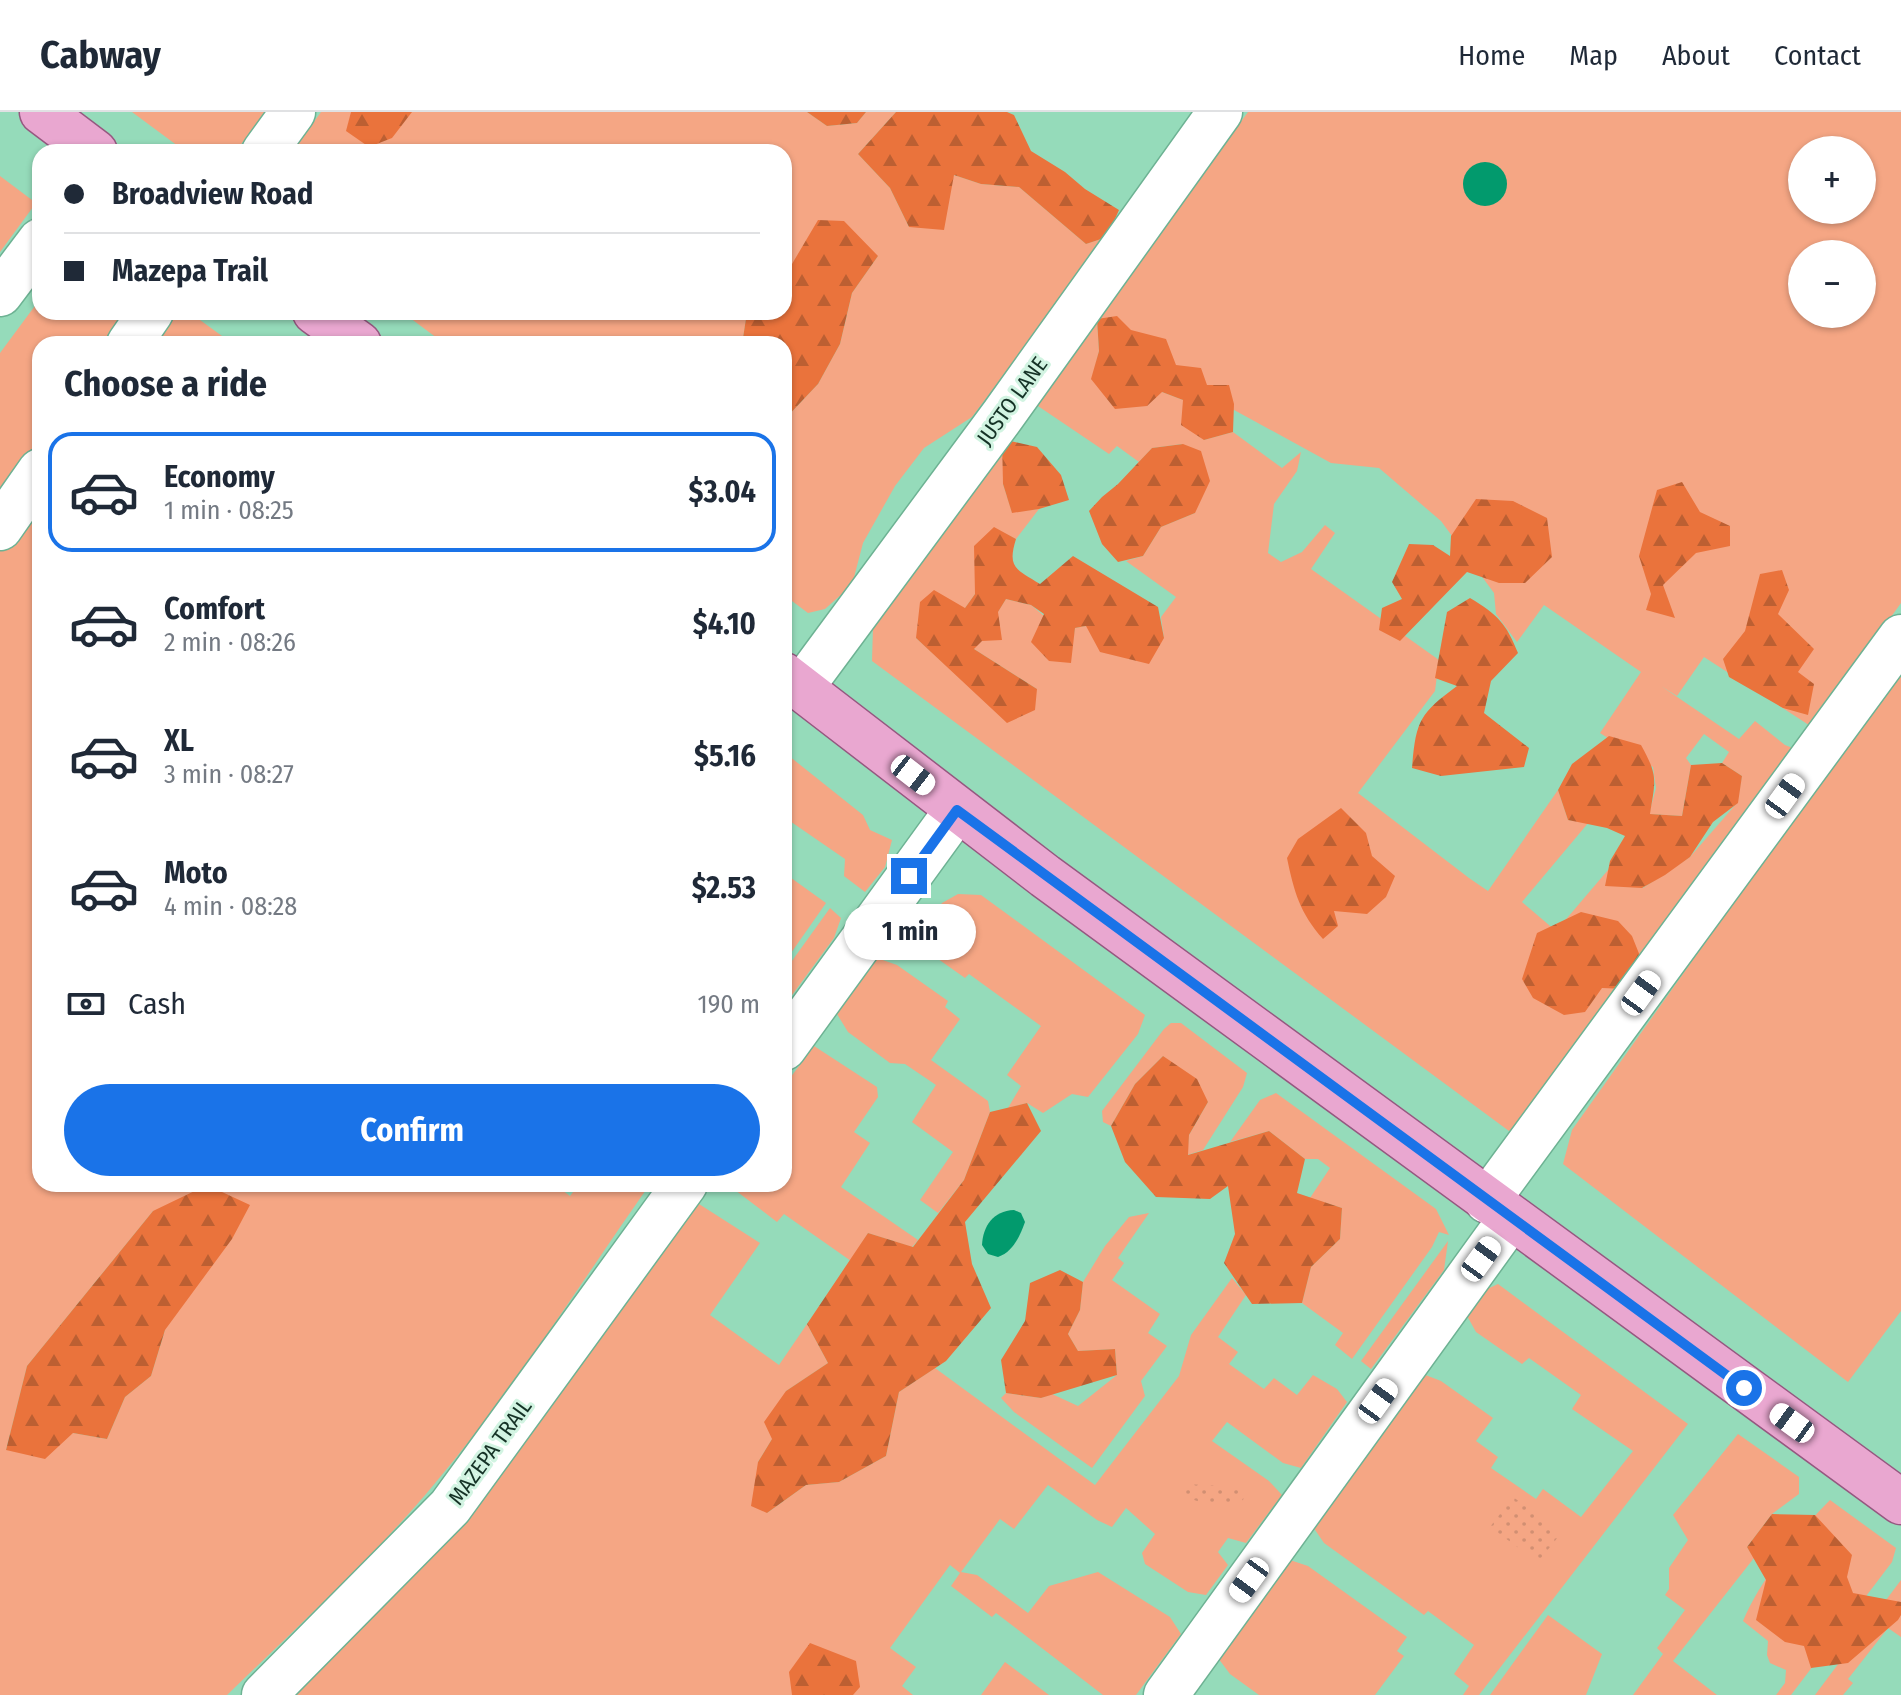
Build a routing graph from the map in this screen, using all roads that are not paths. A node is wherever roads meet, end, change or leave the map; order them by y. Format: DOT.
graph roads {
  1 [pos="42,112"];
  2 [pos="293,112"];
  3 [pos="1220,112"];
  4 [pos="84,144"];
  5 [pos="270,144"];
  6 [pos="32,252"];
  7 [pos="0,294"];
  8 [pos="326,320"];
  9 [pos="348,336"];
  10 [pos="32,482"];
  11 [pos="0,528"];
  12 [pos="1901,637"];
  13 [pos="792,682"];
  14 [pos="957,810"];
  15 [pos="792,1037"];
  16 [pos="679,1192"];
  17 [pos="1499,1209"];
  18 [pos="1901,1502"];
  19 [pos="264,1695"];
  20 [pos="1166,1695"];
  1 -- 4 [label="main road"];
  2 -- 5 [label="street"];
  3 -- 13 [label="street, JUSTO LANE"];
  6 -- 7 [label="street"];
  8 -- 9 [label="main road"];
  10 -- 11 [label="street"];
  12 -- 17 [label="street"];
  13 -- 14 [label="main road"];
  14 -- 15 [label="street"];
  14 -- 17 [label="main road"];
  16 -- 19 [label="street, MAZEPA TRAIL"];
  17 -- 18 [label="main road"];
  17 -- 20 [label="street"];
}
